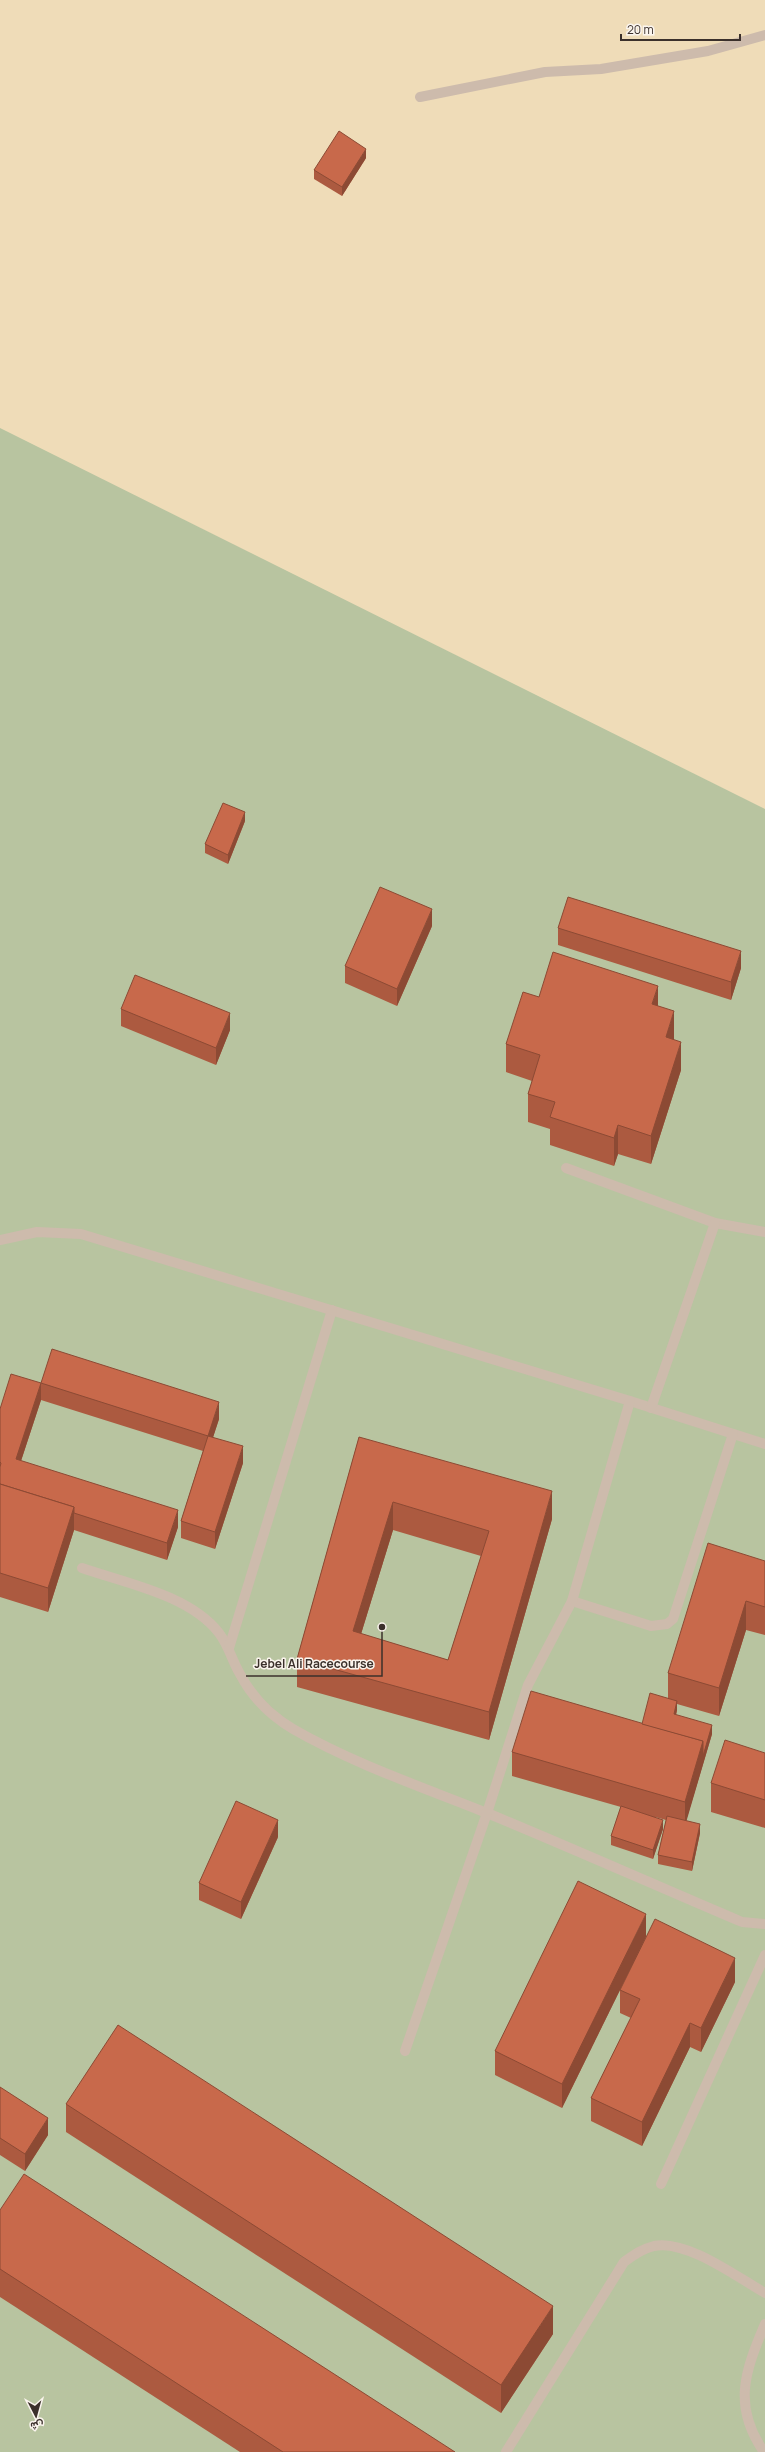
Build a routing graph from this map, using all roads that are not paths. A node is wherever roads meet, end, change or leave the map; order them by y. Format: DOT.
graph roads {
  1 [pos="765,35"];
  2 [pos="420,97"];
  3 [pos="566,1168"];
  4 [pos="715,1223"];
  5 [pos="765,1232"];
  6 [pos="0,1240"];
  7 [pos="332,1310"];
  8 [pos="630,1401"];
  9 [pos="651,1408"];
  10 [pos="733,1434"];
  11 [pos="765,1444"];
  12 [pos="82,1568"];
  13 [pos="572,1601"];
  14 [pos="230,1648"];
  15 [pos="487,1813"];
  16 [pos="765,1924"];
  17 [pos="765,1955"];
  18 [pos="405,2050"];
  19 [pos="661,2184"];
  20 [pos="765,2293"];
  21 [pos="765,2324"];
  22 [pos="506,2452"];
  23 [pos="764,2452"];
  1 -- 2 [label="lane"];
  3 -- 4 [label="lane"];
  4 -- 5 [label="lane"];
  4 -- 9 [label="lane"];
  6 -- 7 [label="lane"];
  7 -- 8 [label="lane"];
  7 -- 14 [label="lane"];
  8 -- 9 [label="lane"];
  8 -- 13 [label="lane"];
  9 -- 10 [label="lane"];
  10 -- 11 [label="lane"];
  10 -- 13 [label="lane"];
  12 -- 14 [label="lane"];
  13 -- 15 [label="lane"];
  14 -- 15 [label="lane"];
  15 -- 16 [label="lane"];
  15 -- 18 [label="lane"];
  17 -- 19 [label="lane"];
  20 -- 22 [label="lane"];
  21 -- 23 [label="lane"];
}
